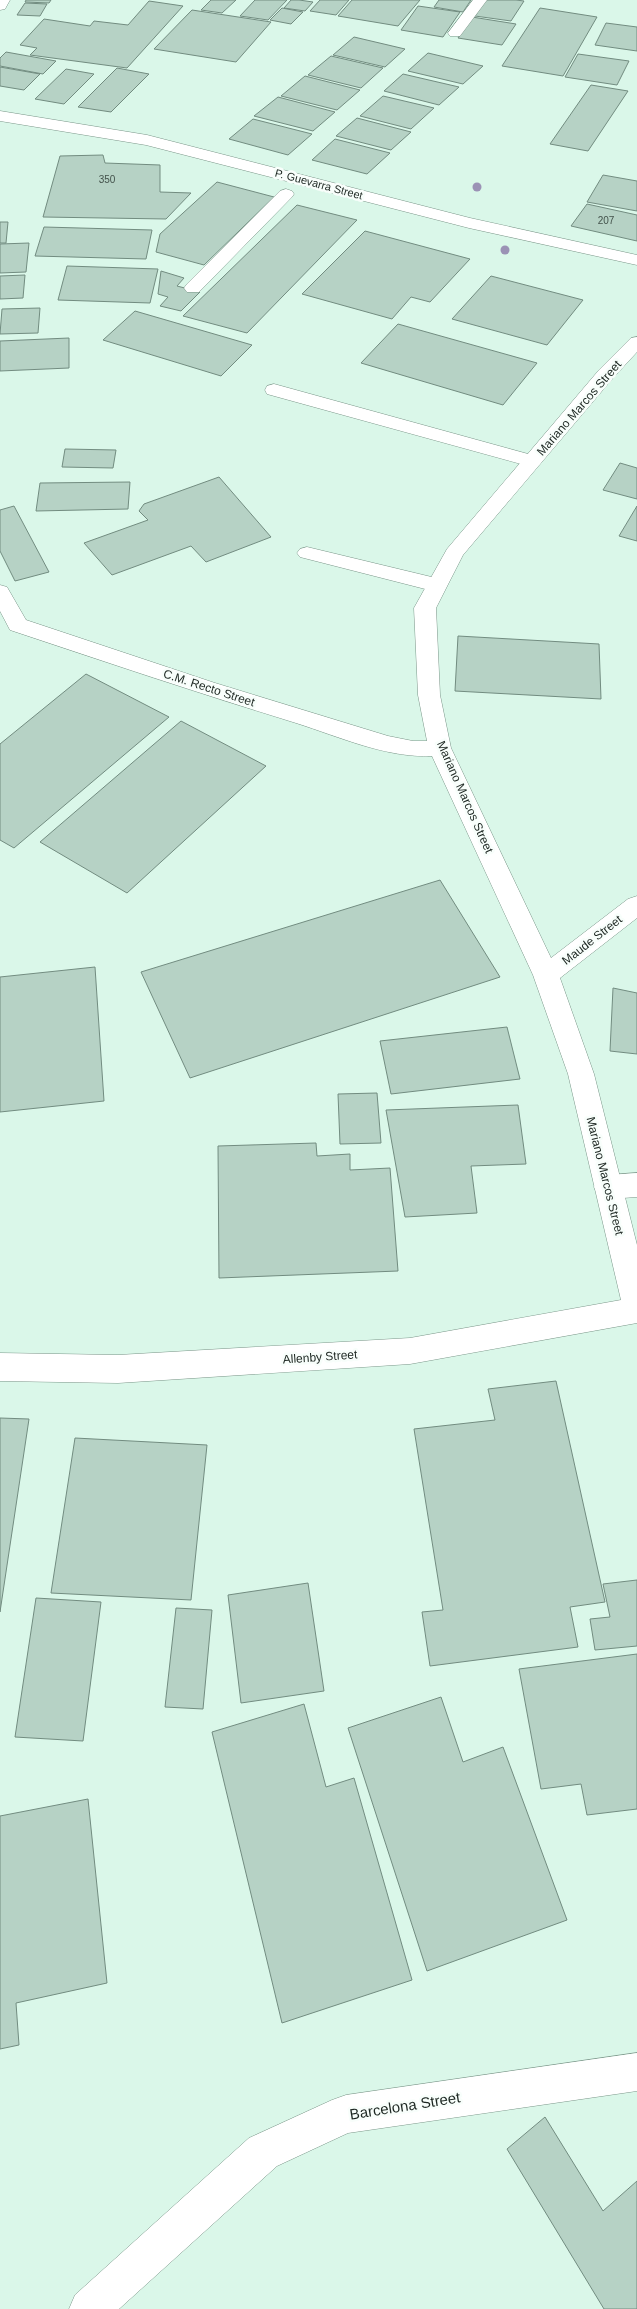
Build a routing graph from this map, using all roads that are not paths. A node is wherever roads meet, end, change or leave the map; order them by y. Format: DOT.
graph roads {
  1 [pos="3,0"];
  2 [pos="480,0"];
  3 [pos="0,6"];
  4 [pos="455,34"];
  5 [pos="0,116"];
  6 [pos="286,194"];
  7 [pos="637,260"];
  8 [pos="193,288"];
  9 [pos="637,342"];
  10 [pos="274,390"];
  11 [pos="532,461"];
  12 [pos="307,552"];
  13 [pos="437,585"];
  14 [pos="0,592"];
  15 [pos="9,628"];
  16 [pos="440,748"];
  17 [pos="637,905"];
  18 [pos="546,975"];
  19 [pos="637,1185"];
  20 [pos="608,1188"];
  21 [pos="637,1304"];
  22 [pos="637,1310"];
  23 [pos="0,1367"];
  24 [pos="637,2072"];
  25 [pos="88,2309"];
  1 -- 3 [label="street"];
  2 -- 4 [label="street"];
  5 -- 7 [label="street, P. Guevarra Street"];
  6 -- 8 [label="street"];
  9 -- 11 [label="street, Mariano Marcos Street"];
  10 -- 11 [label="street"];
  11 -- 13 [label="street, Mariano Marcos Street"];
  12 -- 13 [label="street"];
  13 -- 16 [label="street, Mariano Marcos Street"];
  14 -- 15 [label="street, C.M. Recto Street"];
  15 -- 16 [label="street, C.M. Recto Street"];
  16 -- 18 [label="street, Mariano Marcos Street"];
  17 -- 18 [label="street, Maude Street"];
  18 -- 20 [label="street, Mariano Marcos Street"];
  19 -- 20 [label="street"];
  20 -- 21 [label="street, Mariano Marcos Street"];
  22 -- 23 [label="street, Allenby Street"];
  24 -- 25 [label="street, Barcelona Street"];
}
